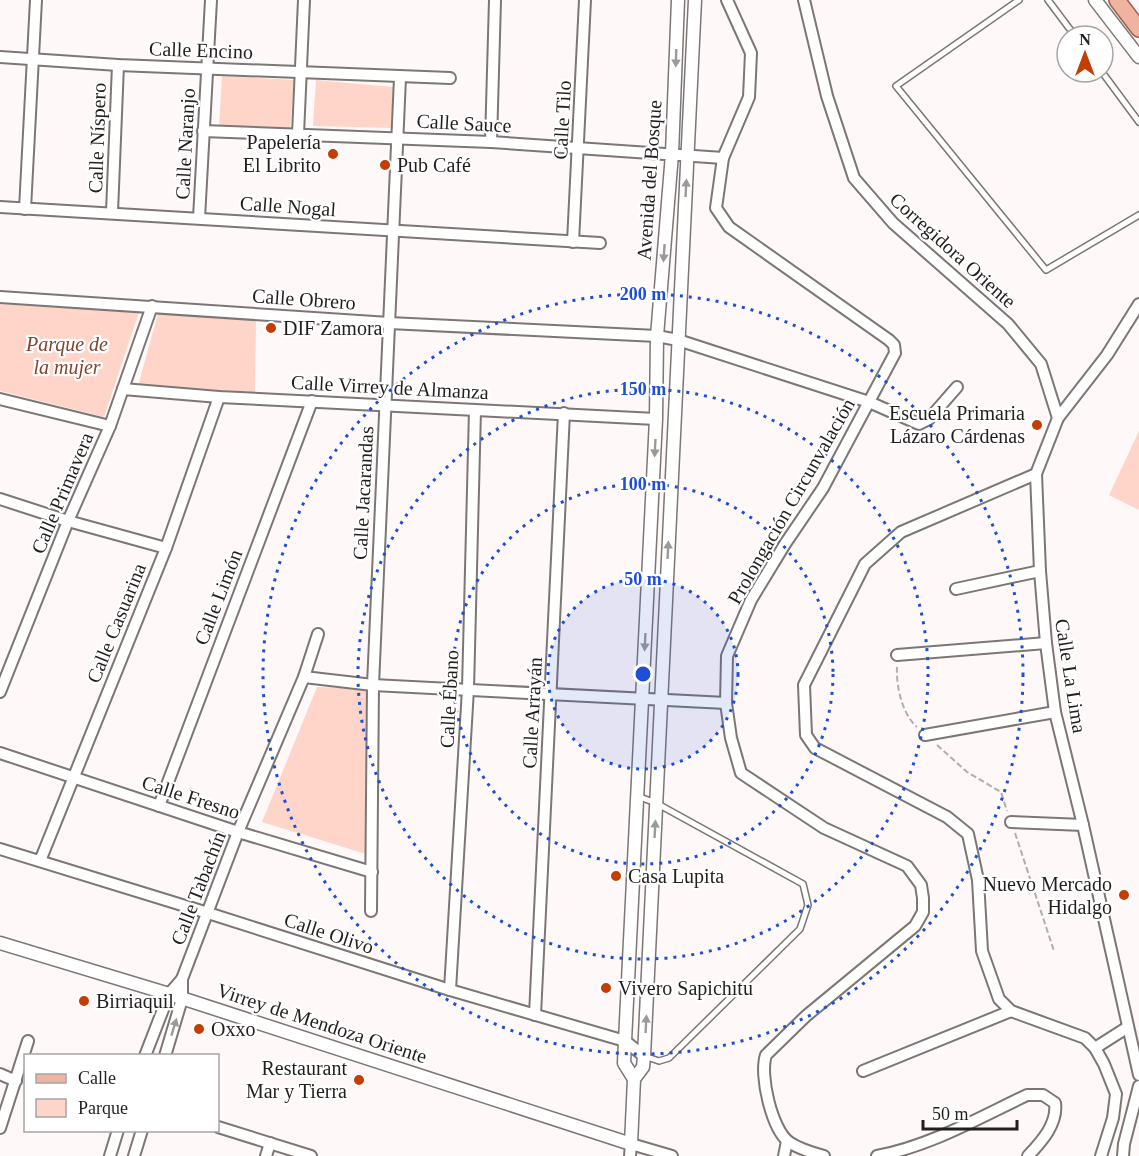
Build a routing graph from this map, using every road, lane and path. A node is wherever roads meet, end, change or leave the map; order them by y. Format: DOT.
graph roads {
  1 [pos="36,0"];
  2 [pos="211,0"];
  3 [pos="304,0"];
  4 [pos="495,0"];
  5 [pos="585,0"];
  6 [pos="678,0"];
  7 [pos="695,0"];
  8 [pos="727,0"];
  9 [pos="804,0"];
  10 [pos="1019,0"];
  11 [pos="1048,0"];
  12 [pos="1095,0"];
  13 [pos="1117,0"];
  14 [pos="1066,24"];
  15 [pos="1139,29"];
  16 [pos="0,57"];
  17 [pos="1139,57"];
  18 [pos="32,60"];
  19 [pos="118,65"];
  20 [pos="207,69"];
  21 [pos="300,72"];
  22 [pos="400,78"];
  23 [pos="450,78"];
  24 [pos="1111,84"];
  25 [pos="1139,122"];
  26 [pos="203,131"];
  27 [pos="298,134"];
  28 [pos="399,138"];
  29 [pos="491,142"];
  30 [pos="579,148"];
  31 [pos="672,154"];
  32 [pos="688,157"];
  33 [pos="723,158"];
  34 [pos="0,207"];
  35 [pos="26,208"];
  36 [pos="112,212"];
  37 [pos="1139,215"];
  38 [pos="199,218"];
  39 [pos="394,231"];
  40 [pos="573,242"];
  41 [pos="600,243"];
  42 [pos="0,297"];
  43 [pos="1139,304"];
  44 [pos="152,306"];
  45 [pos="389,322"];
  46 [pos="657,336"];
  47 [pos="678,340"];
  48 [pos="957,387"];
  49 [pos="123,389"];
  50 [pos="219,397"];
  51 [pos="0,399"];
  52 [pos="312,401"];
  53 [pos="869,402"];
  54 [pos="385,406"];
  55 [pos="475,410"];
  56 [pos="564,413"];
  57 [pos="1058,418"];
  58 [pos="656,419"];
  59 [pos="110,426"];
  60 [pos="1036,474"];
  61 [pos="0,498"];
  62 [pos="68,521"];
  63 [pos="166,548"];
  64 [pos="1040,571"];
  65 [pos="956,589"];
  66 [pos="318,634"];
  67 [pos="1046,643"];
  68 [pos="897,655"];
  69 [pos="304,677"];
  70 [pos="373,685"];
  71 [pos="468,689"];
  72 [pos="0,692"];
  73 [pos="552,695"];
  74 [pos="642,699"];
  75 [pos="661,701"];
  76 [pos="726,704"];
  77 [pos="1055,712"];
  78 [pos="925,735"];
  79 [pos="0,753"];
  80 [pos="72,777"];
  81 [pos="637,796"];
  82 [pos="656,803"];
  83 [pos="159,806"];
  84 [pos="1011,822"];
  85 [pos="1083,825"];
  86 [pos="238,832"];
  87 [pos="0,849"];
  88 [pos="40,861"];
  89 [pos="372,872"];
  90 [pos="371,911"];
  91 [pos="208,912"];
  92 [pos="0,943"];
  93 [pos="1054,951"];
  94 [pos="182,979"];
  95 [pos="450,990"];
  96 [pos="169,994"];
  97 [pos="182,999"];
  98 [pos="1011,1011"];
  99 [pos="535,1014"];
  100 [pos="1128,1026"];
  101 [pos="28,1041"];
  102 [pos="625,1041"];
  103 [pos="1095,1048"];
  104 [pos="24,1054"];
  105 [pos="24,1054"];
  106 [pos="146,1054"];
  107 [pos="166,1054"];
  108 [pos="644,1056"];
  109 [pos="863,1071"];
  110 [pos="0,1074"];
  111 [pos="1139,1075"];
  112 [pos="634,1079"];
  113 [pos="16,1081"];
  114 [pos="1139,1086"];
  115 [pos="219,1127"];
  116 [pos="0,1128"];
  117 [pos="118,1132"];
  118 [pos="142,1132"];
  119 [pos="787,1141"];
  120 [pos="270,1143"];
  121 [pos="631,1150"];
  122 [pos="110,1156"];
  123 [pos="134,1156"];
  124 [pos="266,1156"];
  125 [pos="311,1156"];
  126 [pos="672,1156"];
  127 [pos="784,1156"];
  128 [pos="824,1156"];
  129 [pos="877,1156"];
  130 [pos="1028,1156"];
  131 [pos="1101,1156"];
  132 [pos="1123,1156"];
  1 -- 18 [label="street"];
  2 -- 20 [label="street, Calle Naranjo"];
  3 -- 21 [label="street"];
  4 -- 29 [label="street"];
  5 -- 30 [label="street, Calle Tilo"];
  6 -- 31 [label="street, Avenida del Bosque, one-way"];
  7 -- 32 [label="street, Avenida del Bosque"];
  8 -- 33 [label="street"];
  9 -- 57 [label="street, Corregidora Oriente"];
  10 -- 37 [label="lane"];
  11 -- 14 [label="lane"];
  12 -- 17 [label="street"];
  13 -- 15 [label="main road"];
  16 -- 18 [label="street, Calle Encino"];
  18 -- 19 [label="street, Calle Encino"];
  18 -- 35 [label="street"];
  19 -- 20 [label="street, Calle Encino"];
  19 -- 36 [label="street, Calle Níspero"];
  20 -- 21 [label="street, Calle Encino"];
  20 -- 26 [label="street, Calle Naranjo"];
  21 -- 22 [label="street, Calle Encino"];
  21 -- 27 [label="street"];
  22 -- 23 [label="street, Calle Encino"];
  22 -- 28 [label="street, Calle Jacarandas"];
  24 -- 25 [label="lane"];
  26 -- 27 [label="street, Calle Sauce"];
  26 -- 38 [label="street, Calle Naranjo"];
  27 -- 28 [label="street, Calle Sauce"];
  28 -- 29 [label="street, Calle Sauce"];
  28 -- 39 [label="street, Calle Jacarandas"];
  29 -- 30 [label="street, Calle Sauce"];
  30 -- 31 [label="street, Calle Sauce"];
  30 -- 40 [label="street, Calle Tilo"];
  31 -- 32 [label="street, Calle Sauce"];
  31 -- 46 [label="street, Avenida del Bosque, one-way"];
  32 -- 33 [label="street, Calle Sauce"];
  47 -- 32 [label="street, Avenida del Bosque, one-way"];
  33 -- 53 [label="street, Prolongación Circunvalación"];
  34 -- 35 [label="street, Calle Nogal"];
  35 -- 36 [label="street, Calle Nogal"];
  36 -- 38 [label="street, Calle Nogal"];
  38 -- 39 [label="street, Calle Nogal"];
  39 -- 40 [label="street, Calle Nogal"];
  39 -- 45 [label="street, Calle Jacarandas"];
  40 -- 41 [label="street, Calle Nogal"];
  42 -- 44 [label="street, Calle Obrero"];
  43 -- 57 [label="street, Calle La Lima"];
  44 -- 45 [label="street, Calle Obrero"];
  44 -- 49 [label="street, Calle Primavera"];
  45 -- 46 [label="street, Calle Obrero"];
  45 -- 54 [label="street, Calle Jacarandas"];
  46 -- 47 [label="street, Calle Obrero"];
  46 -- 58 [label="street, Avenida del Bosque"];
  47 -- 53 [label="street, Calle Obrero"];
  75 -- 47 [label="street, Avenida del Bosque, one-way"];
  48 -- 53 [label="street, Calle Obrero"];
  49 -- 50 [label="street, Calle Virrey de Almanza"];
  49 -- 59 [label="street, Calle Primavera"];
  50 -- 52 [label="street, Calle Virrey de Almanza"];
  50 -- 63 [label="street, Calle Casuarina"];
  51 -- 59 [label="street"];
  52 -- 54 [label="street, Calle Virrey de Almanza"];
  52 -- 83 [label="street, Calle Limón"];
  53 -- 76 [label="street, Prolongación Circunvalación"];
  54 -- 55 [label="street, Calle Virrey de Almanza"];
  54 -- 70 [label="street, Calle Jacarandas"];
  55 -- 56 [label="street, Calle Virrey de Almanza"];
  55 -- 71 [label="street, Calle Ébano"];
  56 -- 58 [label="street, Calle Virrey de Almanza"];
  56 -- 73 [label="street, Calle Arrayán"];
  57 -- 60 [label="street, Calle La Lima"];
  58 -- 74 [label="street, Avenida del Bosque, one-way"];
  59 -- 62 [label="street, Calle Primavera"];
  60 -- 64 [label="street, Calle La Lima"];
  60 -- 98 [label="street"];
  61 -- 62 [label="street"];
  62 -- 63 [label="street"];
  62 -- 72 [label="street, Calle Primavera"];
  63 -- 80 [label="street, Calle Casuarina"];
  64 -- 65 [label="street"];
  64 -- 67 [label="street, Calle La Lima"];
  66 -- 69 [label="street, Calle Tabachín"];
  67 -- 68 [label="street"];
  67 -- 77 [label="street, Calle La Lima"];
  68 -- 78 [label="path"];
  69 -- 70 [label="street"];
  69 -- 86 [label="street, Calle Tabachín"];
  70 -- 71 [label="street"];
  70 -- 89 [label="street, Calle Jacarandas"];
  71 -- 73 [label="street"];
  71 -- 95 [label="street, Calle Ébano"];
  73 -- 74 [label="street"];
  73 -- 99 [label="street, Calle Arrayán"];
  74 -- 75 [label="street"];
  74 -- 81 [label="street, Avenida del Bosque"];
  75 -- 76 [label="street"];
  75 -- 82 [label="street, Avenida del Bosque"];
  76 -- 119 [label="street, Prolongación Circunvalación"];
  77 -- 78 [label="street"];
  77 -- 85 [label="street, Calle La Lima"];
  78 -- 84 [label="path"];
  79 -- 80 [label="street, Calle Fresno"];
  80 -- 83 [label="street, Calle Fresno"];
  80 -- 88 [label="street, Calle Casuarina"];
  81 -- 82 [label="lane"];
  81 -- 102 [label="street, Avenida del Bosque"];
  108 -- 82 [label="street, Avenida del Bosque, one-way"];
  82 -- 108 [label="lane"];
  83 -- 86 [label="street, Calle Fresno"];
  84 -- 85 [label="street"];
  84 -- 93 [label="path"];
  85 -- 100 [label="street, Calle La Lima"];
  86 -- 89 [label="street, Calle Fresno"];
  86 -- 91 [label="street, Calle Tabachín"];
  87 -- 88 [label="street, Calle Olivo"];
  88 -- 91 [label="street, Calle Olivo"];
  89 -- 90 [label="street, Calle Jacarandas"];
  91 -- 94 [label="street, Calle Tabachín"];
  91 -- 95 [label="street, Calle Olivo"];
  92 -- 96 [label="street, Virrey de Mendoza Oriente"];
  94 -- 96 [label="street, Calle Tabachín"];
  94 -- 97 [label="street, Calle Tabachín"];
  95 -- 99 [label="street, Calle Olivo"];
  96 -- 97 [label="street, Virrey de Mendoza Oriente"];
  96 -- 106 [label="street, Calle Tabachín"];
  107 -- 97 [label="street, Calle Tabachín, one-way"];
  97 -- 121 [label="street, Virrey de Mendoza Oriente"];
  98 -- 103 [label="street"];
  98 -- 109 [label="street"];
  99 -- 102 [label="street, Calle Olivo"];
  100 -- 103 [label="street"];
  100 -- 111 [label="street, Calle La Lima"];
  101 -- 104 [label="street"];
  102 -- 108 [label="street, Calle Olivo"];
  102 -- 112 [label="street, Avenida del Bosque"];
  103 -- 131 [label="street"];
  105 -- 113 [label="street"];
  108 -- 112 [label="street, Avenida del Bosque"];
  110 -- 113 [label="street"];
  112 -- 121 [label="street, Avenida del Bosque"];
  113 -- 116 [label="street"];
  114 -- 132 [label="street"];
  115 -- 120 [label="street"];
  117 -- 122 [label="street"];
  118 -- 123 [label="street"];
  119 -- 127 [label="street"];
  119 -- 128 [label="street"];
  120 -- 124 [label="street"];
  120 -- 125 [label="street"];
  121 -- 126 [label="street"];
  129 -- 130 [label="street"];
}
